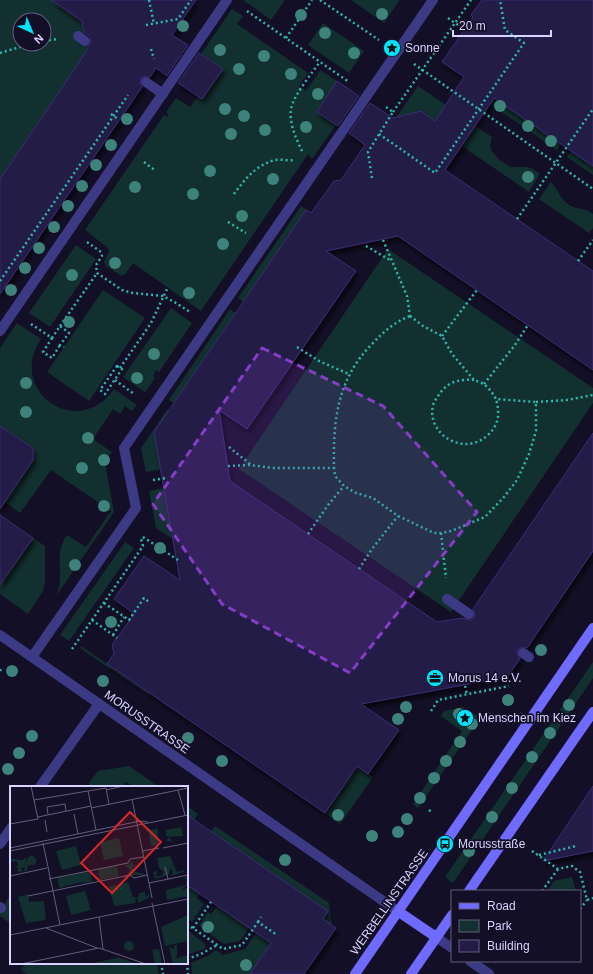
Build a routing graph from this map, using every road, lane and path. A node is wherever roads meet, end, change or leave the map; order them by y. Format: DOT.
graph roads {
  1 [pos="149,0"];
  2 [pos="191,0"];
  3 [pos="227,0"];
  4 [pos="312,0"];
  5 [pos="320,0"];
  6 [pos="432,0"];
  7 [pos="471,0"];
  8 [pos="500,0"];
  9 [pos="468,5"];
  10 [pos="246,10"];
  11 [pos="154,24"];
  12 [pos="146,25"];
  13 [pos="361,28"];
  14 [pos="465,30"];
  15 [pos="286,38"];
  16 [pos="12,49"];
  17 [pos="151,49"];
  18 [pos="0,53"];
  19 [pos="320,62"];
  20 [pos="149,65"];
  21 [pos="332,70"];
  22 [pos="433,77"];
  23 [pos="146,82"];
  24 [pos="131,91"];
  25 [pos="163,94"];
  26 [pos="478,109"];
  27 [pos="593,109"];
  28 [pos="393,112"];
  29 [pos="391,116"];
  30 [pos="378,134"];
  31 [pos="304,156"];
  32 [pos="140,160"];
  33 [pos="556,163"];
  34 [pos="76,165"];
  35 [pos="79,167"];
  36 [pos="156,171"];
  37 [pos="314,171"];
  38 [pos="372,178"];
  39 [pos="593,189"];
  40 [pos="234,194"];
  41 [pos="517,219"];
  42 [pos="228,222"];
  43 [pos="251,237"];
  44 [pos="382,240"];
  45 [pos="593,240"];
  46 [pos="86,241"];
  47 [pos="366,246"];
  48 [pos="391,260"];
  49 [pos="578,261"];
  50 [pos="97,272"];
  51 [pos="0,281"];
  52 [pos="168,287"];
  53 [pos="476,290"];
  54 [pos="163,296"];
  55 [pos="191,313"];
  56 [pos="410,316"];
  57 [pos="30,323"];
  58 [pos="528,325"];
  59 [pos="60,326"];
  60 [pos="0,331"];
  61 [pos="442,336"];
  62 [pos="52,338"];
  63 [pos="60,345"];
  64 [pos="64,347"];
  65 [pos="297,347"];
  66 [pos="120,368"];
  67 [pos="349,374"];
  68 [pos="115,380"];
  69 [pos="474,380"];
  70 [pos="484,384"];
  71 [pos="136,395"];
  72 [pos="593,395"];
  73 [pos="496,399"];
  74 [pos="536,402"];
  75 [pos="229,447"];
  76 [pos="250,465"];
  77 [pos="228,466"];
  78 [pos="334,468"];
  79 [pos="344,486"];
  80 [pos="398,516"];
  81 [pos="308,534"];
  82 [pos="141,535"];
  83 [pos="178,560"];
  84 [pos="359,569"];
  85 [pos="447,599"];
  86 [pos="149,602"];
  87 [pos="104,603"];
  88 [pos="469,614"];
  89 [pos="124,617"];
  90 [pos="92,620"];
  91 [pos="593,628"];
  92 [pos="85,630"];
  93 [pos="0,635"];
  94 [pos="113,635"];
  95 [pos="117,638"];
  96 [pos="72,649"];
  97 [pos="32,657"];
  98 [pos="464,681"];
  99 [pos="508,686"];
  100 [pos="467,695"];
  101 [pos="98,704"];
  102 [pos="432,711"];
  103 [pos="593,712"];
  104 [pos="41,786"];
  105 [pos="429,810"];
  106 [pos="433,813"];
  107 [pos="10,829"];
  108 [pos="0,844"];
  109 [pos="576,846"];
  110 [pos="532,851"];
  111 [pos="538,855"];
  112 [pos="558,869"];
  113 [pos="469,890"];
  114 [pos="543,890"];
  115 [pos="593,898"];
  116 [pos="587,900"];
  117 [pos="211,902"];
  118 [pos="581,908"];
  119 [pos="399,912"];
  120 [pos="451,915"];
  121 [pos="261,917"];
  122 [pos="258,922"];
  123 [pos="188,925"];
  124 [pos="193,928"];
  125 [pos="277,935"];
  126 [pos="436,937"];
  127 [pos="218,945"];
  128 [pos="451,947"];
  129 [pos="188,959"];
  130 [pos="471,962"];
  131 [pos="161,964"];
  132 [pos="187,964"];
  133 [pos="162,974"];
  134 [pos="188,974"];
  135 [pos="355,974"];
  136 [pos="411,974"];
  137 [pos="489,974"];
  1 -- 11 [label="path"];
  2 -- 11 [label="path"];
  3 -- 25 [label="street"];
  4 -- 15 [label="path"];
  5 -- 13 [label="path"];
  6 -- 37 [label="street"];
  7 -- 9 [label="path"];
  8 -- 26 [label="path"];
  10 -- 15 [label="path"];
  11 -- 12 [label="path"];
  14 -- 28 [label="path"];
  15 -- 19 [label="path"];
  16 -- 18 [label="path"];
  17 -- 20 [label="path"];
  19 -- 21 [label="path"];
  19 -- 31 [label="path"];
  22 -- 26 [label="path"];
  23 -- 25 [label="street"];
  24 -- 35 [label="path"];
  25 -- 60 [label="street"];
  26 -- 30 [label="path"];
  26 -- 33 [label="path"];
  27 -- 33 [label="path"];
  29 -- 30 [label="path"];
  30 -- 38 [label="path"];
  31 -- 37 [label="path"];
  31 -- 40 [label="path"];
  32 -- 36 [label="path"];
  33 -- 39 [label="path"];
  33 -- 41 [label="path"];
  34 -- 35 [label="path"];
  35 -- 51 [label="path"];
  37 -- 97 [label="street"];
  42 -- 43 [label="path"];
  44 -- 48 [label="path"];
  45 -- 49 [label="path"];
  46 -- 50 [label="path"];
  47 -- 48 [label="path"];
  48 -- 56 [label="path"];
  50 -- 54 [label="path"];
  50 -- 59 [label="path"];
  52 -- 54 [label="path"];
  53 -- 61 [label="path"];
  54 -- 55 [label="path"];
  54 -- 66 [label="path"];
  56 -- 61 [label="path"];
  56 -- 67 [label="path"];
  57 -- 62 [label="path"];
  58 -- 70 [label="path"];
  59 -- 62 [label="path"];
  59 -- 63 [label="path"];
  61 -- 69 [label="path"];
  62 -- 63 [label="path"];
  63 -- 64 [label="path"];
  65 -- 67 [label="path"];
  66 -- 68 [label="path"];
  66 -- 68 [label="path"];
  67 -- 78 [label="path"];
  68 -- 71 [label="path"];
  69 -- 70 [label="path"];
  69 -- 73 [label="path"];
  70 -- 73 [label="path"];
  72 -- 74 [label="path"];
  73 -- 74 [label="path"];
  74 -- 80 [label="path"];
  75 -- 76 [label="path"];
  76 -- 77 [label="path"];
  76 -- 78 [label="path"];
  78 -- 79 [label="path"];
  79 -- 80 [label="path"];
  79 -- 81 [label="path"];
  80 -- 84 [label="path"];
  82 -- 83 [label="path"];
  85 -- 88 [label="street"];
  86 -- 89 [label="path"];
  87 -- 89 [label="path"];
  89 -- 94 [label="path"];
  90 -- 94 [label="path"];
  91 -- 119 [label="street, WERBELLINSTRASSE"];
  92 -- 96 [label="path"];
  93 -- 97 [label="street, MORUSSTRASSE"];
  94 -- 95 [label="path"];
  97 -- 101 [label="street, MORUSSTRASSE"];
  98 -- 100 [label="path"];
  99 -- 100 [label="path"];
  100 -- 102 [label="path"];
  101 -- 104 [label="street"];
  101 -- 119 [label="street, MORUSSTRASSE"];
  103 -- 113 [label="street"];
  105 -- 106 [label="path"];
  107 -- 108 [label="street"];
  109 -- 111 [label="path"];
  110 -- 111 [label="path"];
  111 -- 112 [label="path"];
  112 -- 114 [label="path"];
  112 -- 116 [label="path"];
  115 -- 116 [label="path"];
  116 -- 118 [label="path"];
  117 -- 124 [label="path"];
  119 -- 126 [label="street"];
  119 -- 135 [label="street, WERBELLINSTRASSE"];
  120 -- 126 [label="street"];
  121 -- 122 [label="path"];
  122 -- 125 [label="path"];
  122 -- 127 [label="path"];
  123 -- 124 [label="path"];
  124 -- 127 [label="path"];
  126 -- 128 [label="street"];
  126 -- 136 [label="street"];
  127 -- 129 [label="path"];
  130 -- 137 [label="street"];
  131 -- 133 [label="path"];
  132 -- 134 [label="path"];
}
